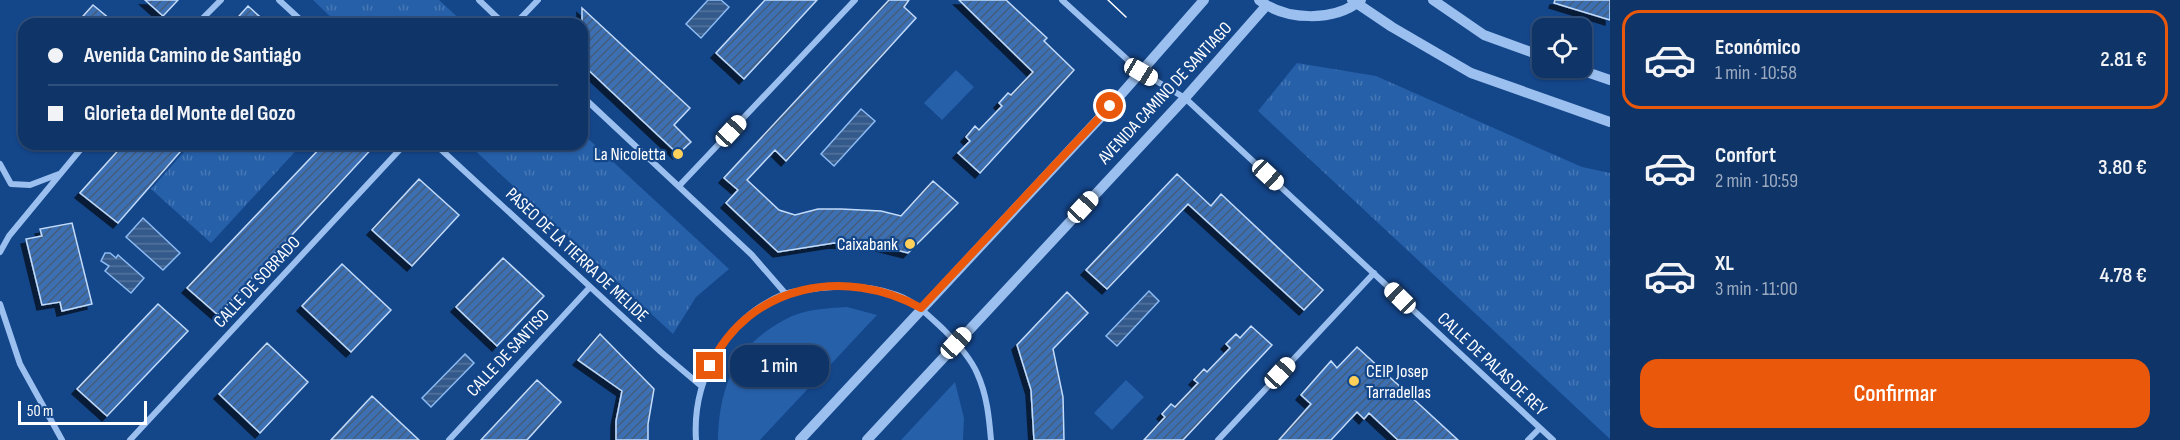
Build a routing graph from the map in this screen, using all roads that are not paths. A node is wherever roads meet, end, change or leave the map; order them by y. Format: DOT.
graph roads {
  1 [pos="221,0"];
  2 [pos="279,0"];
  3 [pos="479,0"];
  4 [pos="538,0"];
  5 [pos="855,0"];
  6 [pos="1062,0"];
  7 [pos="1204,0"];
  8 [pos="1433,0"];
  9 [pos="1357,1"];
  10 [pos="1263,3"];
  11 [pos="203,18"];
  12 [pos="298,18"];
  13 [pos="498,18"];
  14 [pos="521,18"];
  15 [pos="1532,52"];
  16 [pos="1141,72"];
  17 [pos="1592,74"];
  18 [pos="1610,80"];
  19 [pos="1185,98"];
  20 [pos="588,102"];
  21 [pos="1610,122"];
  22 [pos="80,150"];
  23 [pos="399,150"];
  24 [pos="442,150"];
  25 [pos="0,164"];
  26 [pos="60,173"];
  27 [pos="679,186"];
  28 [pos="0,252"];
  29 [pos="1374,273"];
  30 [pos="590,287"];
  31 [pos="785,293"];
  32 [pos="0,303"];
  33 [pos="921,308"];
  34 [pos="956,343"];
  35 [pos="700,385"];
  36 [pos="1540,428"];
  37 [pos="62,440"];
  38 [pos="130,440"];
  39 [pos="448,440"];
  40 [pos="696,440"];
  41 [pos="800,440"];
  42 [pos="867,440"];
  43 [pos="991,440"];
  44 [pos="1218,440"];
  45 [pos="1527,440"];
  46 [pos="1552,440"];
  1 -- 11 [label="street"];
  2 -- 12 [label="street"];
  3 -- 13 [label="street"];
  4 -- 14 [label="street"];
  5 -- 27 [label="street"];
  6 -- 16 [label="street, CALLE DE PALAS DE REY"];
  7 -- 16 [label="street, AVENIDA CAMINO DE SANTIAGO"];
  8 -- 15 [label="street"];
  9 -- 10 [label="street"];
  9 -- 21 [label="street"];
  10 -- 19 [label="street, AVENIDA CAMINO DE SANTIAGO"];
  16 -- 19 [label="street, CALLE DE PALAS DE REY"];
  16 -- 33 [label="street, AVENIDA CAMINO DE SANTIAGO"];
  17 -- 18 [label="street"];
  19 -- 29 [label="street, CALLE DE PALAS DE REY"];
  19 -- 34 [label="street, AVENIDA CAMINO DE SANTIAGO"];
  20 -- 27 [label="street"];
  22 -- 26 [label="street"];
  23 -- 38 [label="street, CALLE DE SOBRADO"];
  24 -- 30 [label="street, PASEO DE LA TIERRA DE MELIDE"];
  25 -- 26 [label="street"];
  26 -- 28 [label="street"];
  27 -- 31 [label="street"];
  29 -- 36 [label="street, CALLE DE PALAS DE REY"];
  29 -- 44 [label="street"];
  30 -- 35 [label="street, PASEO DE LA TIERRA DE MELIDE"];
  30 -- 39 [label="street, CALLE DE SANTISO"];
  31 -- 33 [label="street"];
  31 -- 35 [label="street"];
  32 -- 37 [label="street"];
  33 -- 34 [label="street"];
  33 -- 41 [label="street, AVENIDA CAMINO DE SANTIAGO"];
  34 -- 42 [label="street, AVENIDA CAMINO DE SANTIAGO"];
  34 -- 43 [label="street"];
  35 -- 40 [label="street"];
  36 -- 45 [label="street"];
  36 -- 46 [label="street, CALLE DE PALAS DE REY"];
}
